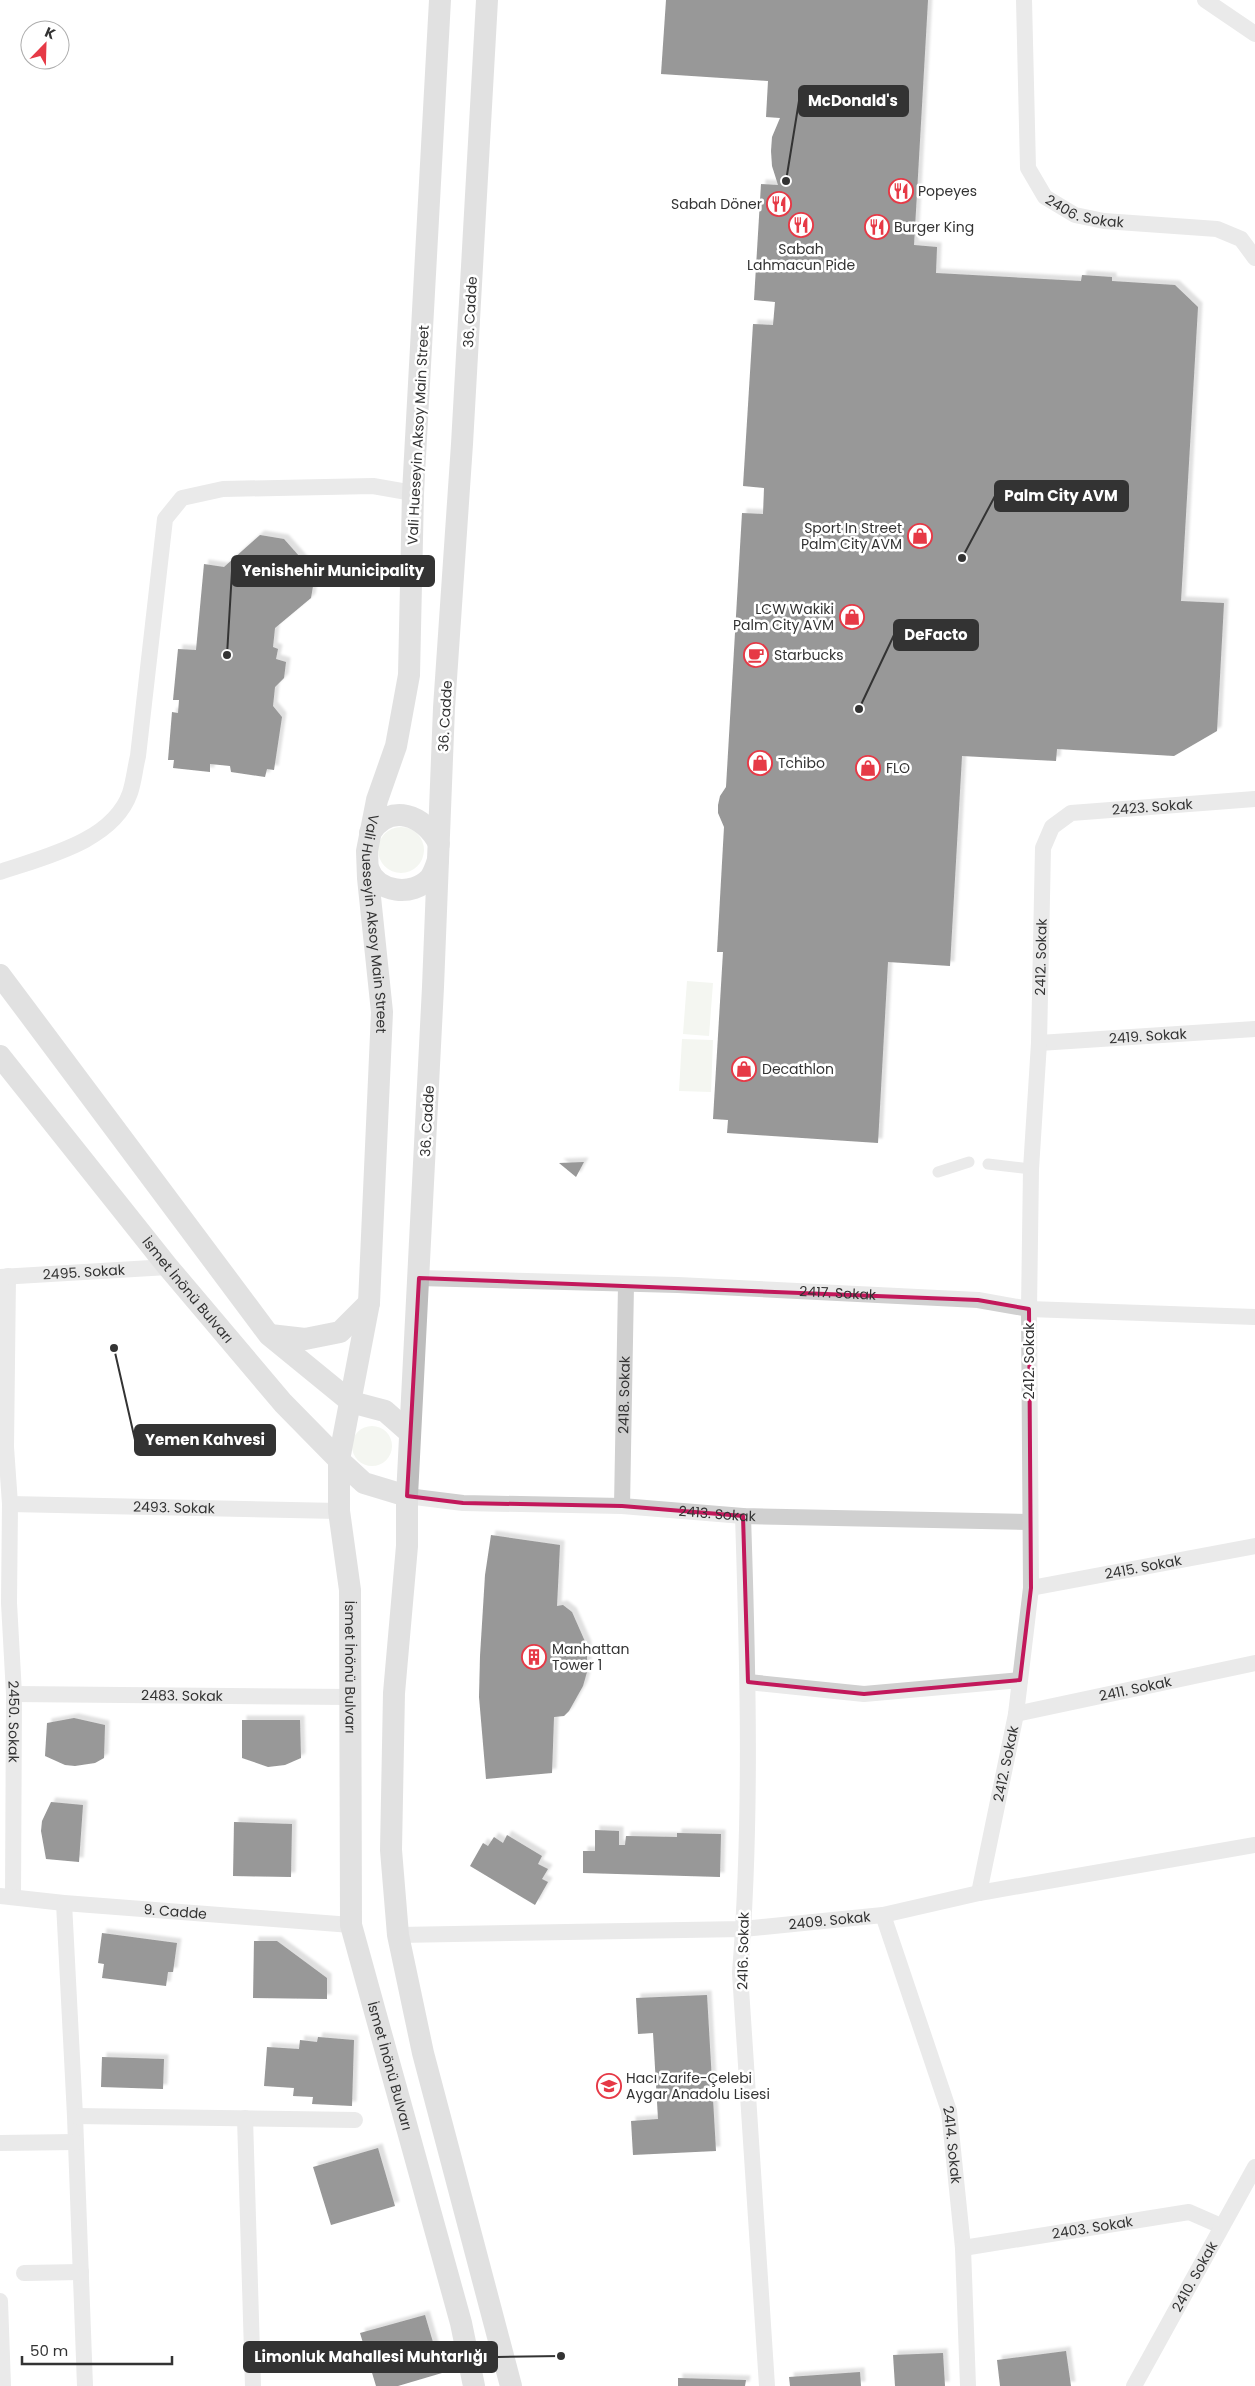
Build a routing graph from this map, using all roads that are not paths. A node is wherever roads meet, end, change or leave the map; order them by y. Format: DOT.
graph roads {
  1 [pos="440,0"];
  2 [pos="487,0"];
  3 [pos="1024,0"];
  4 [pos="1205,0"];
  5 [pos="1255,34"];
  6 [pos="1255,258"];
  7 [pos="413,493"];
  8 [pos="1255,799"];
  9 [pos="1052,826"];
  10 [pos="370,833"];
  11 [pos="439,852"];
  12 [pos="368,868"];
  13 [pos="0,872"];
  14 [pos="0,975"];
  15 [pos="1255,1029"];
  16 [pos="1039,1043"];
  17 [pos="0,1056"];
  18 [pos="969,1162"];
  19 [pos="988,1164"];
  20 [pos="1031,1169"];
  21 [pos="938,1172"];
  22 [pos="168,1267"];
  23 [pos="4,1277"];
  24 [pos="419,1278"];
  25 [pos="626,1284"];
  26 [pos="369,1303"];
  27 [pos="1029,1309"];
  28 [pos="1255,1317"];
  29 [pos="269,1335"];
  30 [pos="351,1402"];
  31 [pos="410,1433"];
  32 [pos="3,1447"];
  33 [pos="339,1460"];
  34 [pos="407,1496"];
  35 [pos="10,1504"];
  36 [pos="622,1506"];
  37 [pos="339,1511"];
  38 [pos="743,1516"];
  39 [pos="1030,1522"];
  40 [pos="1255,1546"];
  41 [pos="1031,1588"];
  42 [pos="5,1604"];
  43 [pos="1255,1663"];
  44 [pos="1020,1680"];
  45 [pos="748,1682"];
  46 [pos="14,1694"];
  47 [pos="350,1697"];
  48 [pos="1016,1714"];
  49 [pos="1255,1846"];
  50 [pos="979,1893"];
  51 [pos="7,1897"];
  52 [pos="64,1903"];
  53 [pos="884,1915"];
  54 [pos="351,1925"];
  55 [pos="743,1929"];
  56 [pos="398,1935"];
  57 [pos="75,2116"];
  58 [pos="245,2118"];
  59 [pos="355,2120"];
  60 [pos="76,2142"];
  61 [pos="0,2143"];
  62 [pos="1255,2167"];
  63 [pos="1221,2226"];
  64 [pos="963,2248"];
  65 [pos="81,2272"];
  66 [pos="24,2273"];
  67 [pos="0,2301"];
  68 [pos="1,2364"];
  69 [pos="3,2386"];
  70 [pos="85,2386"];
  71 [pos="253,2386"];
  72 [pos="474,2386"];
  73 [pos="511,2386"];
  74 [pos="767,2386"];
  75 [pos="968,2386"];
  76 [pos="1134,2386"];
  1 -- 7 [label="main road, Vali Hueseyin Aksoy Main Street"];
  2 -- 11 [label="main road, 36. Cadde"];
  3 -- 6 [label="street, 2406. Sokak"];
  4 -- 5 [label="street"];
  7 -- 10 [label="main road, Vali Hueseyin Aksoy Main Street"];
  7 -- 13 [label="street"];
  8 -- 9 [label="street, 2423. Sokak"];
  9 -- 16 [label="street, 2412. Sokak"];
  10 -- 11 [label="main road"];
  10 -- 12 [label="main road, Vali Hueseyin Aksoy Main Street"];
  11 -- 12 [label="main road"];
  11 -- 24 [label="main road, 36. Cadde"];
  12 -- 26 [label="main road, Vali Hueseyin Aksoy Main Street"];
  14 -- 29 [label="main road"];
  15 -- 16 [label="street, 2419. Sokak"];
  16 -- 20 [label="street, 2412. Sokak"];
  17 -- 22 [label="main road, İsmet İnönü Bulvarı"];
  18 -- 21 [label="street"];
  19 -- 20 [label="street"];
  20 -- 27 [label="street, 2412. Sokak"];
  22 -- 23 [label="street, 2495. Sokak"];
  22 -- 33 [label="main road, İsmet İnönü Bulvarı"];
  23 -- 32 [label="street, 2450. Sokak"];
  24 -- 25 [label="street, 2417. Sokak"];
  24 -- 31 [label="main road, 36. Cadde"];
  25 -- 27 [label="street, 2417. Sokak"];
  25 -- 36 [label="street, 2418. Sokak"];
  26 -- 29 [label="main road"];
  26 -- 30 [label="main road, Vali Hueseyin Aksoy Main Street"];
  27 -- 28 [label="street, 2417. Sokak"];
  27 -- 39 [label="street, 2412. Sokak"];
  29 -- 30 [label="main road"];
  30 -- 31 [label="main road"];
  30 -- 33 [label="main road, Vali Hueseyin Aksoy Main Street"];
  31 -- 34 [label="main road"];
  32 -- 35 [label="street, 2450. Sokak"];
  33 -- 34 [label="main road"];
  33 -- 37 [label="main road, İsmet İnönü Bulvarı"];
  34 -- 36 [label="street, 2413. Sokak"];
  34 -- 56 [label="main road"];
  35 -- 37 [label="street, 2493. Sokak"];
  35 -- 42 [label="street, 2450. Sokak"];
  36 -- 38 [label="street, 2413. Sokak"];
  37 -- 47 [label="main road, İsmet İnönü Bulvarı"];
  38 -- 39 [label="street, 2413. Sokak"];
  38 -- 45 [label="street, 2416. Sokak"];
  39 -- 41 [label="street, 2412. Sokak"];
  40 -- 41 [label="street, 2415. Sokak"];
  41 -- 44 [label="street, 2412. Sokak"];
  42 -- 46 [label="street, 2450. Sokak"];
  43 -- 48 [label="street, 2411. Sokak"];
  44 -- 45 [label="street"];
  44 -- 48 [label="street, 2412. Sokak"];
  45 -- 55 [label="street, 2416. Sokak"];
  46 -- 47 [label="street, 2483. Sokak"];
  46 -- 51 [label="street, 2450. Sokak"];
  47 -- 54 [label="main road, İsmet İnönü Bulvarı"];
  48 -- 50 [label="street, 2412. Sokak"];
  49 -- 50 [label="street, 2409. Sokak"];
  50 -- 53 [label="street, 2409. Sokak"];
  51 -- 52 [label="street, 9. Cadde"];
  52 -- 54 [label="street, 9. Cadde"];
  52 -- 57 [label="street"];
  53 -- 55 [label="street, 2409. Sokak"];
  53 -- 64 [label="street, 2414. Sokak"];
  54 -- 72 [label="main road, İsmet İnönü Bulvarı"];
  55 -- 56 [label="street, 2409. Sokak"];
  55 -- 74 [label="street, 2416. Sokak"];
  56 -- 73 [label="main road"];
  57 -- 58 [label="street"];
  57 -- 60 [label="street"];
  58 -- 59 [label="street"];
  58 -- 71 [label="street"];
  60 -- 61 [label="street"];
  60 -- 65 [label="street"];
  62 -- 63 [label="street, 2410. Sokak"];
  63 -- 64 [label="street, 2403. Sokak"];
  63 -- 76 [label="street, 2410. Sokak"];
  64 -- 75 [label="street, 2414. Sokak"];
  65 -- 66 [label="street"];
  65 -- 70 [label="street"];
  67 -- 68 [label="street"];
  68 -- 69 [label="street"];
}
